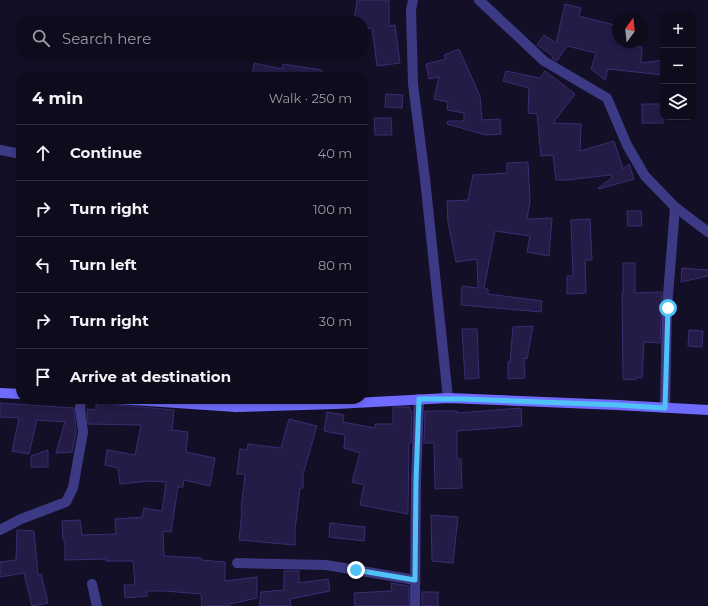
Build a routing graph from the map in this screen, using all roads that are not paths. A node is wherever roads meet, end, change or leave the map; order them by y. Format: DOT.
graph roads {
  1 [pos="413,0"];
  2 [pos="479,0"];
  3 [pos="0,150"];
  4 [pos="16,153"];
  5 [pos="675,207"];
  6 [pos="708,232"];
  7 [pos="0,393"];
  8 [pos="16,394"];
  9 [pos="448,398"];
  10 [pos="419,399"];
  11 [pos="368,402"];
  12 [pos="80,404"];
  13 [pos="191,404"];
  14 [pos="259,404"];
  15 [pos="665,408"];
  16 [pos="708,410"];
  17 [pos="0,530"];
  18 [pos="237,563"];
  19 [pos="415,580"];
  20 [pos="92,584"];
  21 [pos="97,606"];
  22 [pos="415,606"];
  1 -- 9 [label="street"];
  2 -- 5 [label="street"];
  3 -- 4 [label="street"];
  5 -- 6 [label="street"];
  5 -- 15 [label="street"];
  7 -- 8 [label="street"];
  9 -- 10 [label="street"];
  9 -- 15 [label="street"];
  10 -- 11 [label="street"];
  10 -- 19 [label="street"];
  12 -- 17 [label="street"];
  13 -- 14 [label="street"];
  15 -- 16 [label="street"];
  18 -- 19 [label="street"];
  19 -- 22 [label="street"];
  20 -- 21 [label="street"];
}
